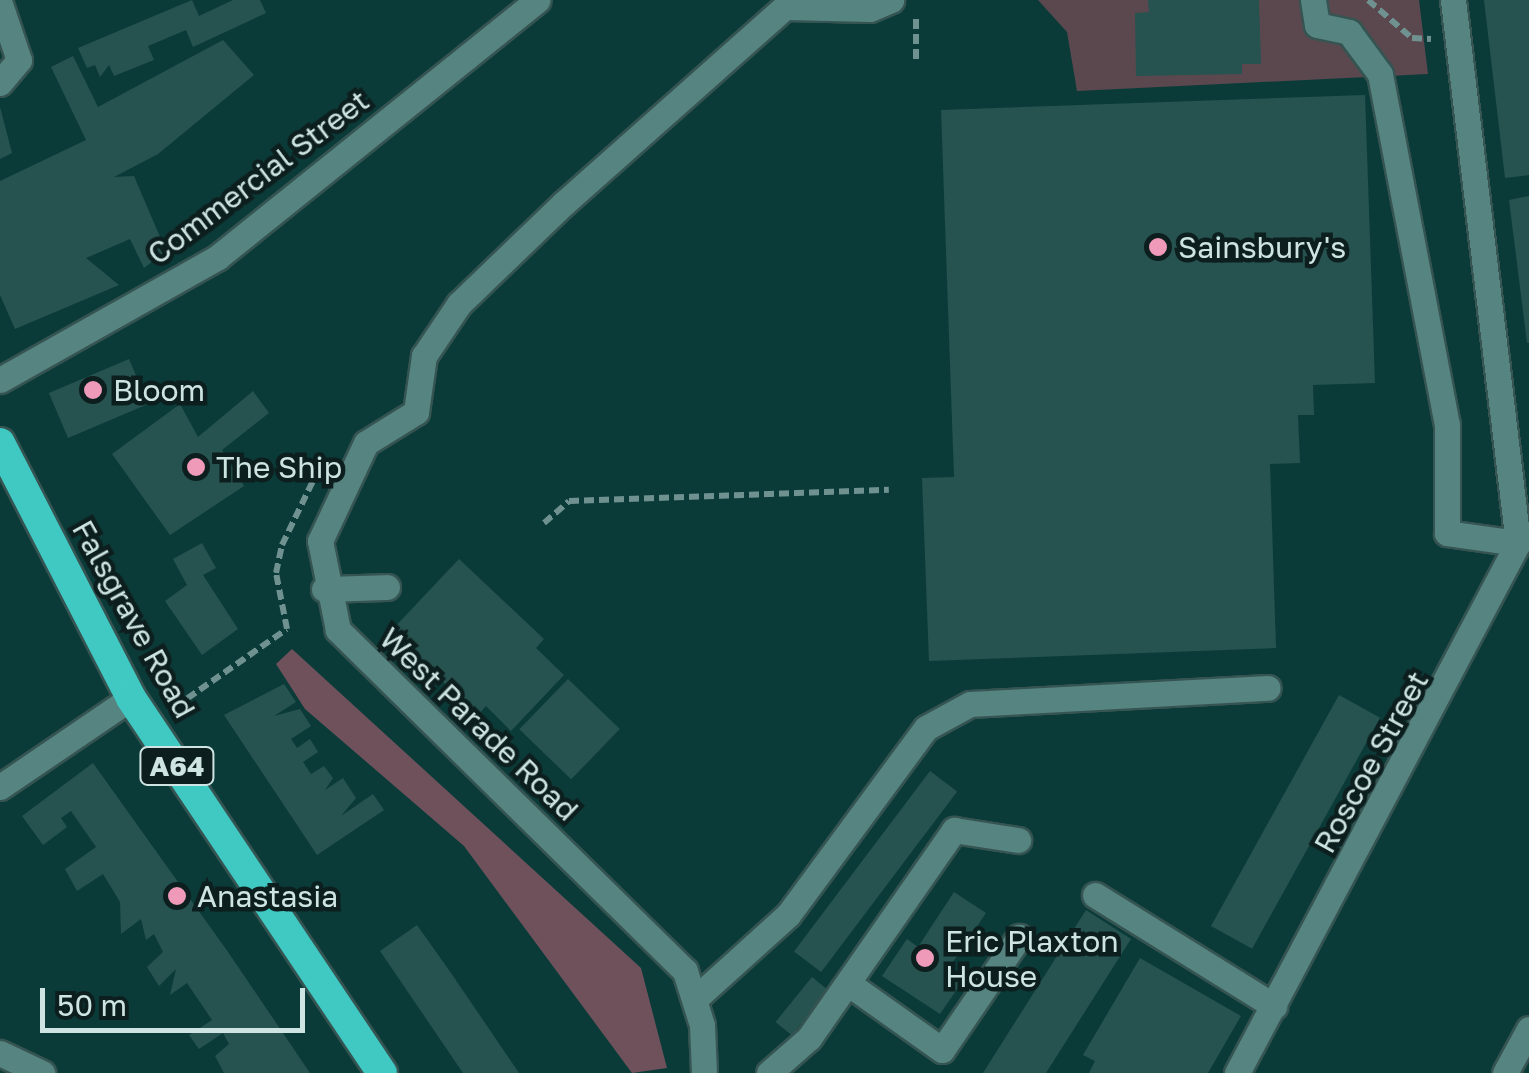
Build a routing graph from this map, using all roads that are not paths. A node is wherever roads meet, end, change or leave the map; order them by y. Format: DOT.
graph roads {
  1 [pos="538,0"];
  2 [pos="891,0"];
  3 [pos="1312,0"];
  4 [pos="1452,0"];
  5 [pos="0,4"];
  6 [pos="0,83"];
  7 [pos="0,380"];
  8 [pos="0,443"];
  9 [pos="1521,468"];
  10 [pos="1518,544"];
  11 [pos="387,586"];
  12 [pos="324,589"];
  13 [pos="1268,688"];
  14 [pos="131,698"];
  15 [pos="0,787"];
  16 [pos="1018,840"];
  17 [pos="1096,895"];
  18 [pos="1019,937"];
  19 [pos="850,984"];
  20 [pos="696,998"];
  21 [pos="1274,1006"];
  22 [pos="1529,1029"];
  23 [pos="0,1053"];
  24 [pos="42,1073"];
  25 [pos="382,1073"];
  26 [pos="704,1073"];
  27 [pos="769,1073"];
  28 [pos="1237,1073"];
  29 [pos="1505,1073"];
  1 -- 7 [label="street, Commercial Street"];
  2 -- 12 [label="street, West Parade Road"];
  3 -- 10 [label="street"];
  4 -- 9 [label="street"];
  5 -- 6 [label="street"];
  8 -- 14 [label="highway, Falsgrave Road / A64"];
  9 -- 10 [label="street"];
  10 -- 21 [label="street, Roscoe Street"];
  11 -- 12 [label="street"];
  12 -- 20 [label="street, West Parade Road"];
  13 -- 20 [label="street"];
  14 -- 15 [label="street"];
  14 -- 25 [label="highway, Falsgrave Road / A64"];
  16 -- 19 [label="street"];
  17 -- 21 [label="street"];
  18 -- 19 [label="street"];
  19 -- 27 [label="street"];
  20 -- 26 [label="street, West Parade Road"];
  21 -- 28 [label="street, Roscoe Street"];
  22 -- 29 [label="street"];
  23 -- 24 [label="street"];
}
